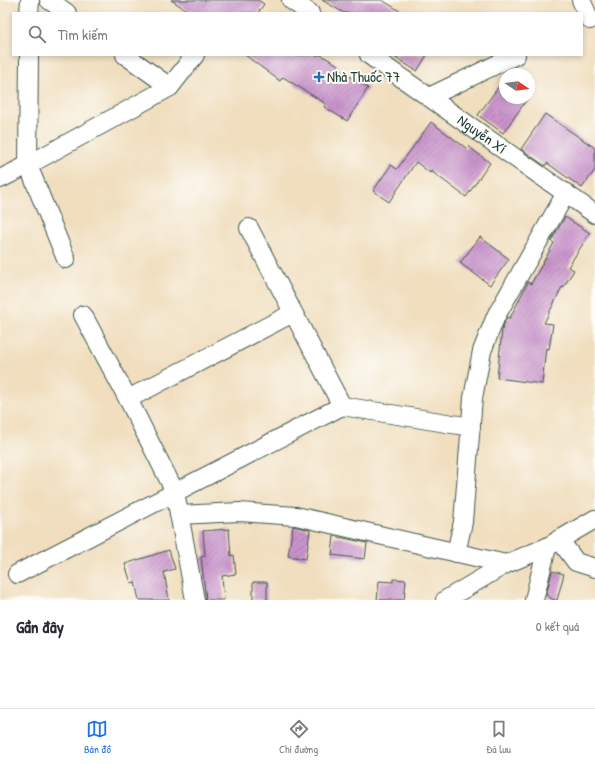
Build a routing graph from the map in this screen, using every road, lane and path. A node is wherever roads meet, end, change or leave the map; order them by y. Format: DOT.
graph roads {
  1 [pos="30,0"];
  2 [pos="49,0"];
  3 [pos="291,0"];
  4 [pos="581,0"];
  5 [pos="29,12"];
  6 [pos="66,12"];
  7 [pos="309,12"];
  8 [pos="589,20"];
  9 [pos="29,56"];
  10 [pos="126,56"];
  11 [pos="194,56"];
  12 [pos="370,56"];
  13 [pos="514,56"];
  14 [pos="170,87"];
  15 [pos="428,97"];
  16 [pos="28,165"];
  17 [pos="0,179"];
  18 [pos="566,193"];
  19 [pos="595,214"];
  20 [pos="248,228"];
  21 [pos="66,259"];
  22 [pos="293,313"];
  23 [pos="83,314"];
  24 [pos="128,399"];
  25 [pos="342,406"];
  26 [pos="471,427"];
  27 [pos="175,492"];
  28 [pos="179,515"];
  29 [pos="595,519"];
  30 [pos="553,543"];
  31 [pos="456,553"];
  32 [pos="506,564"];
  33 [pos="595,568"];
  34 [pos="17,574"];
  35 [pos="195,600"];
  36 [pos="445,600"];
  37 [pos="534,600"];
  1 -- 5 [label="street"];
  2 -- 6 [label="street"];
  3 -- 7 [label="street"];
  4 -- 8 [label="street"];
  9 -- 16 [label="street"];
  10 -- 14 [label="street"];
  11 -- 14 [label="street"];
  12 -- 15 [label="street, Nguyễn Xí"];
  13 -- 15 [label="street"];
  14 -- 16 [label="street"];
  15 -- 18 [label="street, Nguyễn Xí"];
  16 -- 17 [label="street"];
  16 -- 21 [label="street"];
  18 -- 19 [label="street, Nguyễn Xí"];
  18 -- 26 [label="street"];
  20 -- 22 [label="street"];
  22 -- 24 [label="street"];
  22 -- 25 [label="street"];
  23 -- 24 [label="street"];
  24 -- 27 [label="street"];
  25 -- 26 [label="street"];
  25 -- 27 [label="street"];
  26 -- 31 [label="street"];
  27 -- 28 [label="street"];
  27 -- 34 [label="street"];
  28 -- 31 [label="street"];
  28 -- 35 [label="street"];
  29 -- 30 [label="street"];
  30 -- 32 [label="street"];
  30 -- 33 [label="street"];
  30 -- 37 [label="street"];
  31 -- 32 [label="street"];
  32 -- 36 [label="street"];
}
